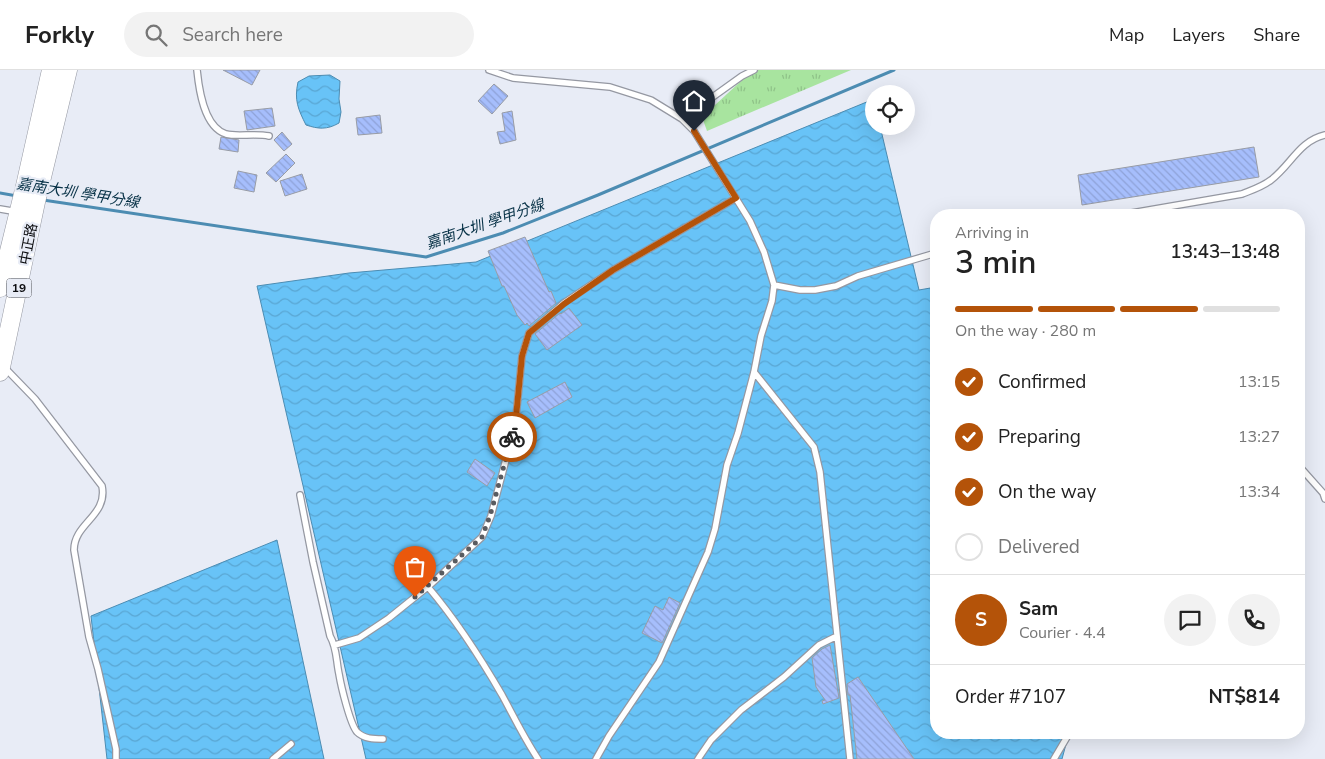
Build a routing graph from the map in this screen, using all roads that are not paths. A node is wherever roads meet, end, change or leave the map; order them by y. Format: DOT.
graph roads {
  1 [pos="51,70"];
  2 [pos="68,70"];
  3 [pos="197,70"];
  4 [pos="489,70"];
  5 [pos="754,70"];
  6 [pos="682,119"];
  7 [pos="1325,135"];
  8 [pos="268,136"];
  9 [pos="736,198"];
  10 [pos="28,199"];
  11 [pos="0,209"];
  12 [pos="1163,209"];
  13 [pos="930,255"];
  14 [pos="774,285"];
  15 [pos="0,288"];
  16 [pos="1,369"];
  17 [pos="754,372"];
  18 [pos="1305,473"];
  19 [pos="300,495"];
  20 [pos="1325,499"];
  21 [pos="428,587"];
  22 [pos="837,636"];
  23 [pos="335,645"];
  24 [pos="383,739"];
  25 [pos="1066,739"];
  26 [pos="291,744"];
  27 [pos="116,759"];
  28 [pos="273,759"];
  29 [pos="538,759"];
  30 [pos="596,759"];
  31 [pos="698,759"];
  32 [pos="850,759"];
  33 [pos="1054,759"];
  1 -- 10 [label="main road, 中正路 / 19"];
  2 -- 10 [label="main road, 中正路 / 19"];
  3 -- 8 [label="lane"];
  4 -- 6 [label="lane"];
  5 -- 6 [label="lane"];
  6 -- 9 [label="lane"];
  7 -- 12 [label="lane"];
  9 -- 14 [label="lane"];
  9 -- 21 [label="lane"];
  10 -- 11 [label="lane"];
  10 -- 15 [label="main road, 中正路 / 19"];
  10 -- 16 [label="main road, 中正路 / 19"];
  13 -- 14 [label="lane"];
  14 -- 17 [label="lane"];
  16 -- 27 [label="lane"];
  17 -- 22 [label="lane"];
  17 -- 30 [label="lane"];
  18 -- 20 [label="lane"];
  19 -- 23 [label="lane"];
  21 -- 23 [label="lane"];
  21 -- 29 [label="lane"];
  22 -- 31 [label="lane"];
  22 -- 32 [label="lane"];
  23 -- 24 [label="lane"];
  25 -- 33 [label="lane"];
  26 -- 28 [label="lane"];
}
